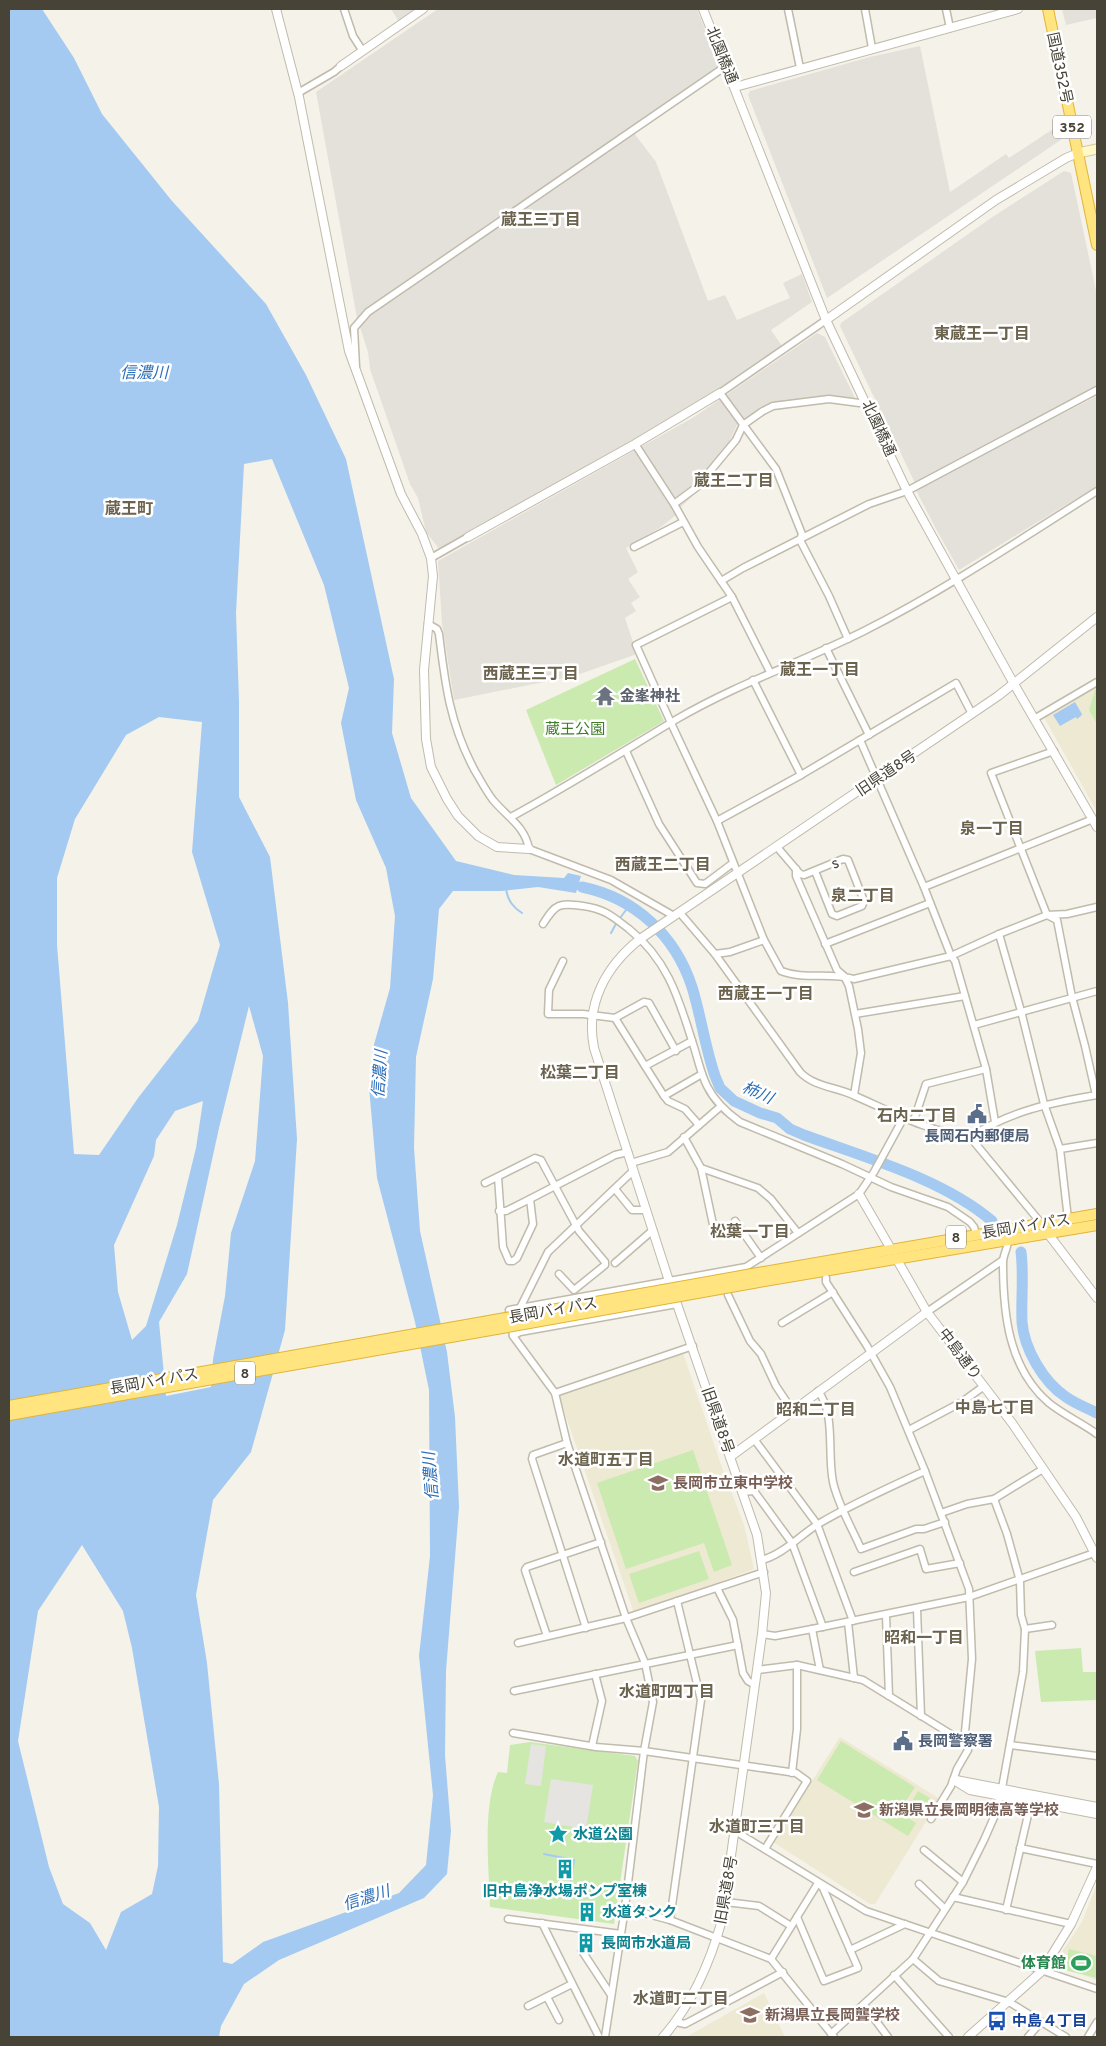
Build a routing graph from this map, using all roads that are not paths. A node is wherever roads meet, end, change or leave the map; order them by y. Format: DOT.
graph roads {
  1 [pos="276,9"];
  2 [pos="344,9"];
  3 [pos="424,9"];
  4 [pos="703,9"];
  5 [pos="788,9"];
  6 [pos="864,9"];
  7 [pos="946,9"];
  8 [pos="1018,9"];
  9 [pos="1048,9"];
  10 [pos="950,28"];
  11 [pos="872,48"];
  12 [pos="362,50"];
  13 [pos="341,66"];
  14 [pos="726,66"];
  15 [pos="800,68"];
  16 [pos="735,87"];
  17 [pos="298,92"];
  18 [pos="1097,149"];
  19 [pos="1078,153"];
  20 [pos="1097,245"];
  21 [pos="826,320"];
  22 [pos="356,370"];
  23 [pos="1097,390"];
  24 [pos="720,393"];
  25 [pos="867,404"];
  26 [pos="743,425"];
  27 [pos="635,444"];
  28 [pos="907,491"];
  29 [pos="1097,491"];
  30 [pos="674,504"];
  31 [pos="683,522"];
  32 [pos="468,537"];
  33 [pos="800,540"];
  34 [pos="634,546"];
  35 [pos="431,558"];
  36 [pos="955,579"];
  37 [pos="721,581"];
  38 [pos="732,597"];
  39 [pos="1097,617"];
  40 [pos="428,624"];
  41 [pos="848,639"];
  42 [pos="826,648"];
  43 [pos="770,672"];
  44 [pos="753,680"];
  45 [pos="1097,682"];
  46 [pos="1014,684"];
  47 [pos="972,714"];
  48 [pos="1034,719"];
  49 [pos="671,723"];
  50 [pos="869,735"];
  51 [pos="860,740"];
  52 [pos="626,751"];
  53 [pos="1054,751"];
  54 [pos="801,775"];
  55 [pos="877,780"];
  56 [pos="511,818"];
  57 [pos="1093,819"];
  58 [pos="717,821"];
  59 [pos="1097,828"];
  60 [pos="777,847"];
  61 [pos="1021,848"];
  62 [pos="529,849"];
  63 [pos="733,863"];
  64 [pos="796,869"];
  65 [pos="814,871"];
  66 [pos="738,874"];
  67 [pos="924,887"];
  68 [pos="930,903"];
  69 [pos="1097,907"];
  70 [pos="1047,915"];
  71 [pos="674,916"];
  72 [pos="543,924"];
  73 [pos="999,934"];
  74 [pos="642,938"];
  75 [pos="764,940"];
  76 [pos="826,944"];
  77 [pos="715,954"];
  78 [pos="951,956"];
  79 [pos="563,961"];
  80 [pos="844,976"];
  81 [pos="1097,991"];
  82 [pos="965,996"];
  83 [pos="1072,997"];
  84 [pos="1021,1011"];
  85 [pos="855,1014"];
  86 [pos="592,1015"];
  87 [pos="615,1018"];
  88 [pos="974,1025"];
  89 [pos="692,1041"];
  90 [pos="676,1051"];
  91 [pos="645,1066"];
  92 [pos="986,1069"];
  93 [pos="702,1074"];
  94 [pos="854,1095"];
  95 [pos="1097,1095"];
  96 [pos="664,1096"];
  97 [pos="1044,1104"];
  98 [pos="720,1107"];
  99 [pos="904,1117"];
  100 [pos="914,1120"];
  101 [pos="994,1122"];
  102 [pos="699,1125"];
  103 [pos="684,1137"];
  104 [pos="970,1137"];
  105 [pos="1097,1143"];
  106 [pos="1060,1149"];
  107 [pos="628,1152"];
  108 [pos="632,1167"];
  109 [pos="702,1168"];
  110 [pos="872,1174"];
  111 [pos="498,1177"];
  112 [pos="485,1183"];
  113 [pos="555,1185"];
  114 [pos="615,1188"];
  115 [pos="858,1194"];
  116 [pos="530,1199"];
  117 [pos="646,1210"];
  118 [pos="499,1211"];
  119 [pos="1097,1214"];
  120 [pos="1068,1219"];
  121 [pos="735,1221"];
  122 [pos="1041,1223"];
  123 [pos="576,1224"];
  124 [pos="1097,1225"];
  125 [pos="714,1229"];
  126 [pos="653,1230"];
  127 [pos="798,1233"];
  128 [pos="976,1234"];
  129 [pos="1048,1234"];
  130 [pos="1008,1240"];
  131 [pos="894,1253"];
  132 [pos="760,1258"];
  133 [pos="1003,1260"];
  134 [pos="615,1263"];
  135 [pos="559,1274"];
  136 [pos="826,1278"];
  137 [pos="669,1281"];
  138 [pos="832,1292"];
  139 [pos="728,1295"];
  140 [pos="1097,1298"];
  141 [pos="677,1304"];
  142 [pos="520,1308"];
  143 [pos="927,1312"];
  144 [pos="782,1324"];
  145 [pos="481,1327"];
  146 [pos="513,1336"];
  147 [pos="693,1346"];
  148 [pos="871,1352"];
  149 [pos="984,1386"];
  150 [pos="818,1392"];
  151 [pos="555,1393"];
  152 [pos="9,1406"];
  153 [pos="792,1410"];
  154 [pos="9,1415"];
  155 [pos="908,1430"];
  156 [pos="1097,1434"];
  157 [pos="754,1439"];
  158 [pos="567,1443"];
  159 [pos="730,1457"];
  160 [pos="1043,1468"];
  161 [pos="925,1471"];
  162 [pos="742,1492"];
  163 [pos="994,1499"];
  164 [pos="843,1509"];
  165 [pos="941,1513"];
  166 [pos="945,1522"];
  167 [pos="818,1524"];
  168 [pos="600,1542"];
  169 [pos="792,1543"];
  170 [pos="1097,1554"];
  171 [pos="562,1555"];
  172 [pos="762,1560"];
  173 [pos="960,1563"];
  174 [pos="764,1572"];
  175 [pos="854,1572"];
  176 [pos="1020,1581"];
  177 [pos="717,1588"];
  178 [pos="969,1597"];
  179 [pos="677,1601"];
  180 [pos="917,1609"];
  181 [pos="886,1615"];
  182 [pos="626,1618"];
  183 [pos="850,1622"];
  184 [pos="1052,1625"];
  185 [pos="823,1627"];
  186 [pos="586,1628"];
  187 [pos="812,1629"];
  188 [pos="1025,1629"];
  189 [pos="762,1634"];
  190 [pos="547,1636"];
  191 [pos="518,1642"];
  192 [pos="738,1645"];
  193 [pos="692,1655"];
  194 [pos="645,1663"];
  195 [pos="797,1665"];
  196 [pos="757,1670"];
  197 [pos="820,1670"];
  198 [pos="595,1674"];
  199 [pos="854,1678"];
  200 [pos="755,1685"];
  201 [pos="514,1691"];
  202 [pos="889,1696"];
  203 [pos="921,1716"];
  204 [pos="513,1733"];
  205 [pos="967,1744"];
  206 [pos="1010,1745"];
  207 [pos="592,1746"];
  208 [pos="644,1751"];
  209 [pos="1097,1756"];
  210 [pos="693,1759"];
  211 [pos="744,1766"];
  212 [pos="792,1773"];
  213 [pos="954,1780"];
  214 [pos="1001,1792"];
  215 [pos="1031,1802"];
  216 [pos="1097,1807"];
  217 [pos="1097,1814"];
  218 [pos="931,1819"];
  219 [pos="735,1831"];
  220 [pos="1020,1848"];
  221 [pos="765,1849"];
  222 [pos="924,1850"];
  223 [pos="1097,1866"];
  224 [pos="818,1882"];
  225 [pos="963,1882"];
  226 [pos="920,1884"];
  227 [pos="953,1898"];
  228 [pos="726,1902"];
  229 [pos="624,1908"];
  230 [pos="945,1909"];
  231 [pos="1006,1910"];
  232 [pos="797,1917"];
  233 [pos="508,1920"];
  234 [pos="670,1920"];
  235 [pos="542,1923"];
  236 [pos="905,1924"];
  237 [pos="1071,1924"];
  238 [pos="791,1926"];
  239 [pos="930,1932"];
  240 [pos="621,1934"];
  241 [pos="717,1938"];
  242 [pos="850,1950"];
  243 [pos="582,1951"];
  244 [pos="771,1959"];
  245 [pos="913,1959"];
  246 [pos="1042,1971"];
  247 [pos="782,1972"];
  248 [pos="894,1975"];
  249 [pos="572,1984"];
  250 [pos="1097,1989"];
  251 [pos="611,1995"];
  252 [pos="547,1997"];
  253 [pos="1009,2002"];
  254 [pos="864,2005"];
  255 [pos="528,2006"];
  256 [pos="559,2020"];
  257 [pos="676,2022"];
  258 [pos="1097,2022"];
  259 [pos="1040,2023"];
  260 [pos="833,2036"];
  261 [pos="599,2037"];
  262 [pos="605,2037"];
  263 [pos="663,2037"];
  264 [pos="888,2037"];
  265 [pos="949,2037"];
  266 [pos="968,2037"];
  267 [pos="1028,2037"];
  268 [pos="1066,2037"];
  269 [pos="1088,2037"];
  1 -- 17 [label="street"];
  2 -- 12 [label="street"];
  3 -- 12 [label="street"];
  4 -- 14 [label="street, 北園橋通"];
  5 -- 15 [label="street"];
  6 -- 11 [label="street"];
  7 -- 10 [label="street"];
  8 -- 10 [label="street"];
  9 -- 19 [label="highway, 国道352号 / 352"];
  10 -- 11 [label="street"];
  11 -- 15 [label="street"];
  12 -- 13 [label="street"];
  13 -- 17 [label="street"];
  14 -- 16 [label="street, 北園橋通"];
  14 -- 22 [label="street"];
  15 -- 16 [label="street"];
  16 -- 21 [label="street, 北園橋通"];
  17 -- 22 [label="street"];
  18 -- 19 [label="main road"];
  19 -- 20 [label="highway, 国道352号 / 352"];
  19 -- 21 [label="street"];
  21 -- 24 [label="street"];
  21 -- 25 [label="street, 北園橋通"];
  22 -- 35 [label="street"];
  23 -- 28 [label="street"];
  24 -- 26 [label="street"];
  24 -- 27 [label="street"];
  25 -- 26 [label="street"];
  25 -- 28 [label="street, 北園橋通"];
  26 -- 30 [label="street"];
  26 -- 33 [label="street"];
  27 -- 30 [label="street"];
  27 -- 32 [label="street"];
  28 -- 33 [label="street"];
  28 -- 36 [label="street, 北園橋通"];
  29 -- 36 [label="street"];
  30 -- 31 [label="street"];
  31 -- 34 [label="street"];
  31 -- 37 [label="street"];
  32 -- 35 [label="street"];
  33 -- 37 [label="street"];
  33 -- 41 [label="street"];
  35 -- 40 [label="street"];
  36 -- 41 [label="street"];
  36 -- 46 [label="street, 北園橋通"];
  37 -- 38 [label="street"];
  38 -- 43 [label="street"];
  38 -- 49 [label="street"];
  39 -- 46 [label="street, 旧県道8号"];
  40 -- 56 [label="street"];
  40 -- 62 [label="street"];
  41 -- 42 [label="street"];
  42 -- 43 [label="street"];
  42 -- 50 [label="street"];
  43 -- 44 [label="street"];
  44 -- 49 [label="street"];
  44 -- 54 [label="street"];
  45 -- 48 [label="street"];
  46 -- 47 [label="street, 旧県道8号"];
  46 -- 48 [label="street, 北園橋通"];
  47 -- 50 [label="street"];
  47 -- 55 [label="street, 旧県道8号"];
  48 -- 53 [label="street, 北園橋通"];
  49 -- 52 [label="street"];
  49 -- 58 [label="street"];
  50 -- 51 [label="street"];
  51 -- 54 [label="street"];
  51 -- 55 [label="street"];
  52 -- 56 [label="street"];
  52 -- 63 [label="street"];
  53 -- 57 [label="street, 北園橋通"];
  53 -- 61 [label="street"];
  54 -- 58 [label="street"];
  55 -- 60 [label="street, 旧県道8号"];
  55 -- 67 [label="street"];
  56 -- 62 [label="street"];
  57 -- 59 [label="street, 北園橋通"];
  57 -- 61 [label="street"];
  58 -- 63 [label="street"];
  60 -- 64 [label="street"];
  60 -- 66 [label="street, 旧県道8号"];
  61 -- 67 [label="street"];
  61 -- 70 [label="street"];
  62 -- 71 [label="street"];
  63 -- 66 [label="street"];
  64 -- 65 [label="street, s"];
  64 -- 76 [label="street"];
  65 -- 65 [label="street, s"];
  66 -- 71 [label="street, 旧県道8号"];
  66 -- 75 [label="street"];
  67 -- 68 [label="street"];
  68 -- 76 [label="street"];
  68 -- 78 [label="street"];
  69 -- 70 [label="street"];
  70 -- 73 [label="street"];
  70 -- 83 [label="street"];
  71 -- 74 [label="street, 旧県道8号"];
  71 -- 77 [label="street"];
  72 -- 74 [label="street"];
  73 -- 78 [label="street"];
  73 -- 84 [label="street"];
  74 -- 86 [label="street, 旧県道8号"];
  74 -- 89 [label="street"];
  75 -- 77 [label="street"];
  75 -- 80 [label="street"];
  76 -- 80 [label="street"];
  77 -- 94 [label="street"];
  78 -- 80 [label="street"];
  78 -- 82 [label="street"];
  79 -- 86 [label="street"];
  80 -- 85 [label="street"];
  81 -- 83 [label="street"];
  82 -- 85 [label="street"];
  82 -- 88 [label="street"];
  83 -- 84 [label="street"];
  83 -- 95 [label="street"];
  84 -- 88 [label="street"];
  84 -- 97 [label="street"];
  85 -- 94 [label="street"];
  86 -- 87 [label="street"];
  86 -- 107 [label="street, 旧県道8号"];
  87 -- 90 [label="street"];
  87 -- 91 [label="street"];
  88 -- 92 [label="street"];
  89 -- 90 [label="street"];
  89 -- 93 [label="street"];
  90 -- 91 [label="street"];
  91 -- 96 [label="street"];
  92 -- 100 [label="street"];
  92 -- 101 [label="street"];
  93 -- 96 [label="street"];
  93 -- 98 [label="street"];
  94 -- 99 [label="street"];
  95 -- 97 [label="street"];
  96 -- 102 [label="street"];
  97 -- 101 [label="street"];
  97 -- 106 [label="street"];
  98 -- 102 [label="street"];
  98 -- 110 [label="street"];
  99 -- 100 [label="street"];
  99 -- 110 [label="street"];
  100 -- 104 [label="street"];
  101 -- 104 [label="street"];
  102 -- 103 [label="street"];
  103 -- 108 [label="street"];
  103 -- 109 [label="street"];
  104 -- 122 [label="street"];
  105 -- 106 [label="street"];
  106 -- 120 [label="street"];
  107 -- 108 [label="street, 旧県道8号"];
  107 -- 113 [label="street"];
  108 -- 114 [label="street"];
  108 -- 117 [label="street, 旧県道8号"];
  109 -- 125 [label="street"];
  109 -- 127 [label="street"];
  110 -- 115 [label="street"];
  110 -- 128 [label="street"];
  111 -- 112 [label="street"];
  111 -- 113 [label="street"];
  111 -- 118 [label="street"];
  113 -- 116 [label="street"];
  113 -- 123 [label="street"];
  114 -- 117 [label="street"];
  114 -- 123 [label="street"];
  115 -- 127 [label="street"];
  115 -- 131 [label="street, 中島通り"];
  116 -- 118 [label="street"];
  116 -- 118 [label="street"];
  117 -- 126 [label="street, 旧県道8号"];
  119 -- 120 [label="highway, 長岡バイパス / 8"];
  120 -- 122 [label="highway, 長岡バイパス / 8"];
  121 -- 132 [label="street"];
  122 -- 128 [label="highway, 長岡バイパス / 8"];
  122 -- 129 [label="street"];
  123 -- 135 [label="street"];
  123 -- 142 [label="street"];
  124 -- 129 [label="highway, 長岡バイパス / 8"];
  126 -- 134 [label="street"];
  126 -- 137 [label="street, 旧県道8号"];
  127 -- 132 [label="street"];
  128 -- 131 [label="highway, 長岡バイパス / 8"];
  129 -- 130 [label="highway, 長岡バイパス / 8"];
  129 -- 140 [label="street"];
  130 -- 131 [label="highway, 長岡バイパス / 8"];
  130 -- 133 [label="street"];
  131 -- 143 [label="street, 中島通り"];
  131 -- 145 [label="highway, 長岡バイパス / 8, bridge"];
  132 -- 137 [label="street"];
  133 -- 143 [label="street"];
  133 -- 156 [label="street"];
  136 -- 138 [label="street"];
  137 -- 141 [label="street, 旧県道8号"];
  137 -- 142 [label="street"];
  138 -- 144 [label="street"];
  138 -- 148 [label="street"];
  139 -- 153 [label="street"];
  141 -- 146 [label="street"];
  141 -- 147 [label="street, 旧県道8号"];
  142 -- 146 [label="street"];
  143 -- 148 [label="street"];
  143 -- 149 [label="street, 中島通り"];
  145 -- 152 [label="highway, 長岡バイパス / 8"];
  145 -- 154 [label="highway, 長岡バイパス / 8"];
  146 -- 151 [label="street"];
  147 -- 151 [label="street"];
  147 -- 159 [label="street, 旧県道8号"];
  148 -- 150 [label="street"];
  148 -- 155 [label="street"];
  149 -- 155 [label="street"];
  149 -- 160 [label="street, 中島通り"];
  150 -- 153 [label="street"];
  150 -- 164 [label="street"];
  151 -- 158 [label="street"];
  153 -- 157 [label="street"];
  155 -- 161 [label="street"];
  157 -- 159 [label="street"];
  157 -- 167 [label="street"];
  158 -- 168 [label="street"];
  158 -- 171 [label="street"];
  159 -- 162 [label="street, 旧県道8号"];
  160 -- 163 [label="street"];
  160 -- 170 [label="street, 中島通り"];
  161 -- 164 [label="street"];
  161 -- 165 [label="street"];
  162 -- 169 [label="street"];
  162 -- 172 [label="street, 旧県道8号"];
  163 -- 165 [label="street"];
  163 -- 176 [label="street"];
  164 -- 166 [label="street"];
  164 -- 167 [label="street"];
  165 -- 166 [label="street"];
  166 -- 173 [label="street"];
  167 -- 169 [label="street"];
  167 -- 183 [label="street"];
  168 -- 171 [label="street"];
  168 -- 182 [label="street"];
  169 -- 172 [label="street"];
  169 -- 185 [label="street"];
  170 -- 176 [label="street"];
  171 -- 186 [label="street"];
  171 -- 190 [label="street"];
  172 -- 174 [label="street, 旧県道8号"];
  173 -- 175 [label="street"];
  173 -- 178 [label="street"];
  174 -- 177 [label="street"];
  174 -- 189 [label="street, 旧県道8号"];
  176 -- 178 [label="street"];
  176 -- 188 [label="street"];
  177 -- 179 [label="street"];
  177 -- 192 [label="street"];
  178 -- 180 [label="street"];
  178 -- 205 [label="street"];
  179 -- 182 [label="street"];
  179 -- 193 [label="street"];
  180 -- 181 [label="street"];
  180 -- 203 [label="street"];
  181 -- 183 [label="street"];
  181 -- 202 [label="street"];
  182 -- 186 [label="street"];
  182 -- 194 [label="street"];
  183 -- 185 [label="street"];
  183 -- 199 [label="street"];
  184 -- 188 [label="street"];
  185 -- 187 [label="street"];
  186 -- 190 [label="street"];
  187 -- 189 [label="street"];
  187 -- 197 [label="street"];
  188 -- 206 [label="street"];
  189 -- 196 [label="street, 旧県道8号"];
  190 -- 191 [label="street"];
  192 -- 193 [label="street"];
  192 -- 200 [label="street"];
  193 -- 194 [label="street"];
  193 -- 210 [label="street"];
  194 -- 198 [label="street"];
  194 -- 208 [label="street"];
  195 -- 196 [label="street"];
  195 -- 197 [label="street"];
  195 -- 212 [label="street"];
  196 -- 200 [label="street, 旧県道8号"];
  197 -- 199 [label="street"];
  198 -- 201 [label="street"];
  198 -- 207 [label="street"];
  199 -- 202 [label="street"];
  200 -- 211 [label="street, 旧県道8号"];
  202 -- 203 [label="street"];
  203 -- 205 [label="street"];
  204 -- 207 [label="street"];
  205 -- 213 [label="street"];
  206 -- 209 [label="street"];
  206 -- 214 [label="street"];
  207 -- 208 [label="street"];
  208 -- 210 [label="street"];
  208 -- 229 [label="street"];
  210 -- 211 [label="street"];
  210 -- 234 [label="street"];
  211 -- 212 [label="street"];
  211 -- 219 [label="street, 旧県道8号"];
  212 -- 221 [label="street"];
  213 -- 214 [label="street"];
  213 -- 218 [label="street"];
  214 -- 215 [label="street"];
  214 -- 216 [label="street"];
  214 -- 225 [label="street"];
  215 -- 217 [label="street"];
  215 -- 220 [label="street"];
  219 -- 221 [label="street"];
  219 -- 228 [label="street, 旧県道8号"];
  220 -- 223 [label="street"];
  220 -- 231 [label="street"];
  221 -- 224 [label="street"];
  222 -- 225 [label="street"];
  223 -- 237 [label="street"];
  224 -- 232 [label="street"];
  224 -- 236 [label="street"];
  224 -- 242 [label="street"];
  225 -- 227 [label="street"];
  226 -- 230 [label="street"];
  227 -- 230 [label="street"];
  227 -- 231 [label="street"];
  228 -- 238 [label="street"];
  228 -- 241 [label="street, 旧県道8号"];
  229 -- 234 [label="street"];
  229 -- 240 [label="street"];
  230 -- 239 [label="street"];
  231 -- 237 [label="street"];
  232 -- 238 [label="street"];
  232 -- 242 [label="street"];
  233 -- 235 [label="street"];
  234 -- 241 [label="street"];
  235 -- 240 [label="street"];
  235 -- 249 [label="street"];
  236 -- 239 [label="street"];
  236 -- 242 [label="street"];
  237 -- 246 [label="street"];
  238 -- 244 [label="street"];
  239 -- 245 [label="street"];
  239 -- 246 [label="street"];
  240 -- 251 [label="street"];
  241 -- 244 [label="street"];
  241 -- 257 [label="street, 旧県道8号"];
  243 -- 251 [label="street"];
  244 -- 247 [label="street"];
  245 -- 248 [label="street"];
  245 -- 253 [label="street"];
  246 -- 250 [label="street"];
  246 -- 253 [label="street"];
  247 -- 257 [label="street"];
  247 -- 260 [label="street"];
  248 -- 254 [label="street"];
  248 -- 265 [label="street"];
  249 -- 252 [label="street"];
  249 -- 261 [label="street"];
  251 -- 262 [label="street"];
  252 -- 255 [label="street"];
  252 -- 256 [label="street"];
  253 -- 259 [label="street"];
  253 -- 266 [label="street"];
  254 -- 260 [label="street"];
  254 -- 264 [label="street"];
  257 -- 263 [label="street, 旧県道8号"];
  258 -- 269 [label="street"];
  259 -- 267 [label="street"];
  259 -- 268 [label="street"];
}
